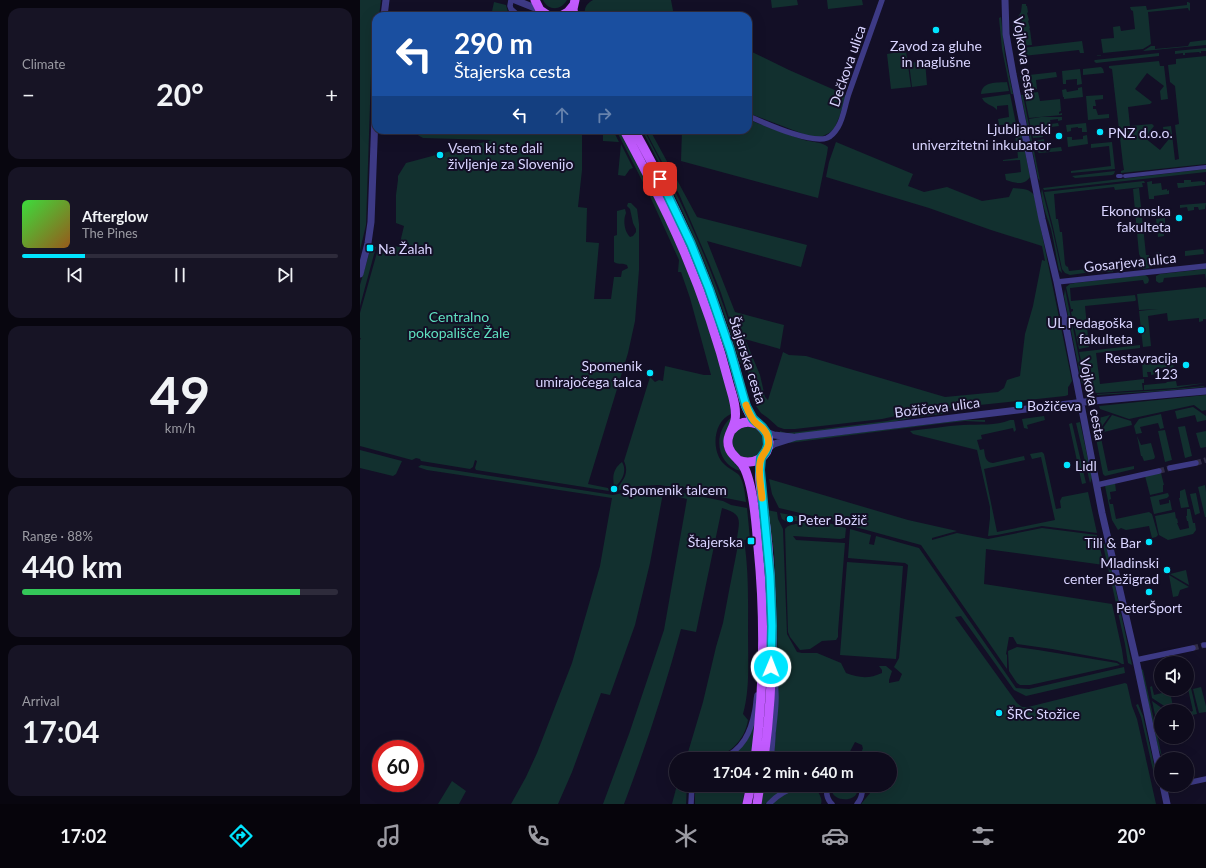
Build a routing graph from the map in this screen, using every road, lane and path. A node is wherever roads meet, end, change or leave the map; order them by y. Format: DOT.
graph roads {
  1 [pos="386,0"];
  2 [pos="511,0"];
  3 [pos="515,0"];
  4 [pos="535,0"];
  5 [pos="882,0"];
  6 [pos="1005,0"];
  7 [pos="575,2"];
  8 [pos="540,10"];
  9 [pos="384,12"];
  10 [pos="514,12"];
  11 [pos="543,12"];
  12 [pos="568,12"];
  13 [pos="573,12"];
  14 [pos="752,118"];
  15 [pos="374,134"];
  16 [pos="626,134"];
  17 [pos="636,134"];
  18 [pos="1206,167"];
  19 [pos="1121,176"];
  20 [pos="1206,266"];
  21 [pos="360,274"];
  22 [pos="1057,282"];
  23 [pos="1206,391"];
  24 [pos="1081,403"];
  25 [pos="757,424"];
  26 [pos="732,430"];
  27 [pos="766,432"];
  28 [pos="796,437"];
  29 [pos="767,449"];
  30 [pos="761,458"];
  31 [pos="738,460"];
  32 [pos="1196,463"];
  33 [pos="1170,468"];
  34 [pos="1159,470"];
  35 [pos="1097,484"];
  36 [pos="1193,648"];
  37 [pos="772,659"];
  38 [pos="1136,660"];
  39 [pos="761,690"];
  40 [pos="733,752"];
  41 [pos="756,752"];
  42 [pos="765,752"];
  43 [pos="772,752"];
  44 [pos="1155,752"];
  45 [pos="1206,779"];
  46 [pos="1194,782"];
  47 [pos="692,792"];
  48 [pos="746,792"];
  49 [pos="749,792"];
  50 [pos="759,792"];
  51 [pos="784,792"];
  52 [pos="862,792"];
  53 [pos="1164,792"];
  54 [pos="827,801"];
  55 [pos="747,803"];
  56 [pos="691,804"];
  57 [pos="757,804"];
  58 [pos="769,804"];
  59 [pos="832,804"];
  60 [pos="857,804"];
  61 [pos="1167,804"];
  1 -- 9 [label="street"];
  2 -- 10 [label="street"];
  3 -- 8 [label="street"];
  4 -- 8 [label="main road"];
  5 -- 14 [label="street, Dečkova ulica"];
  6 -- 22 [label="street, Vojkova cesta"];
  7 -- 12 [label="main road"];
  7 -- 13 [label="main road"];
  8 -- 11 [label="main road"];
  15 -- 21 [label="street"];
  16 -- 26 [label="main road, Štajerska cesta"];
  17 -- 25 [label="main road, Štajerska cesta"];
  18 -- 19 [label="street"];
  20 -- 22 [label="street, Gosarjeva ulica"];
  22 -- 24 [label="street, Vojkova cesta"];
  23 -- 24 [label="street, Božičeva ulica"];
  24 -- 28 [label="street, Božičeva ulica"];
  24 -- 35 [label="street, Vojkova cesta"];
  25 -- 26 [label="main road, Štajerska cesta"];
  25 -- 27 [label="main road, Štajerska cesta"];
  26 -- 31 [label="main road, Štajerska cesta"];
  27 -- 28 [label="street, Božičeva ulica"];
  27 -- 29 [label="main road"];
  28 -- 29 [label="street, Božičeva ulica"];
  29 -- 30 [label="main road"];
  30 -- 31 [label="main road"];
  30 -- 37 [label="main road"];
  31 -- 39 [label="main road, Štajerska cesta"];
  32 -- 33 [label="street"];
  34 -- 35 [label="street"];
  35 -- 38 [label="street, Vojkova cesta"];
  36 -- 38 [label="street"];
  37 -- 42 [label="main road"];
  37 -- 43 [label="street"];
  38 -- 44 [label="street, Vojkova cesta"];
  39 -- 40 [label="street"];
  39 -- 41 [label="main road, Štajerska cesta"];
  45 -- 46 [label="street"];
  47 -- 56 [label="street"];
  48 -- 55 [label="street"];
  49 -- 55 [label="main road"];
  50 -- 57 [label="main road"];
  51 -- 58 [label="street"];
  52 -- 60 [label="street"];
  53 -- 61 [label="street"];
  54 -- 59 [label="street"];
}
